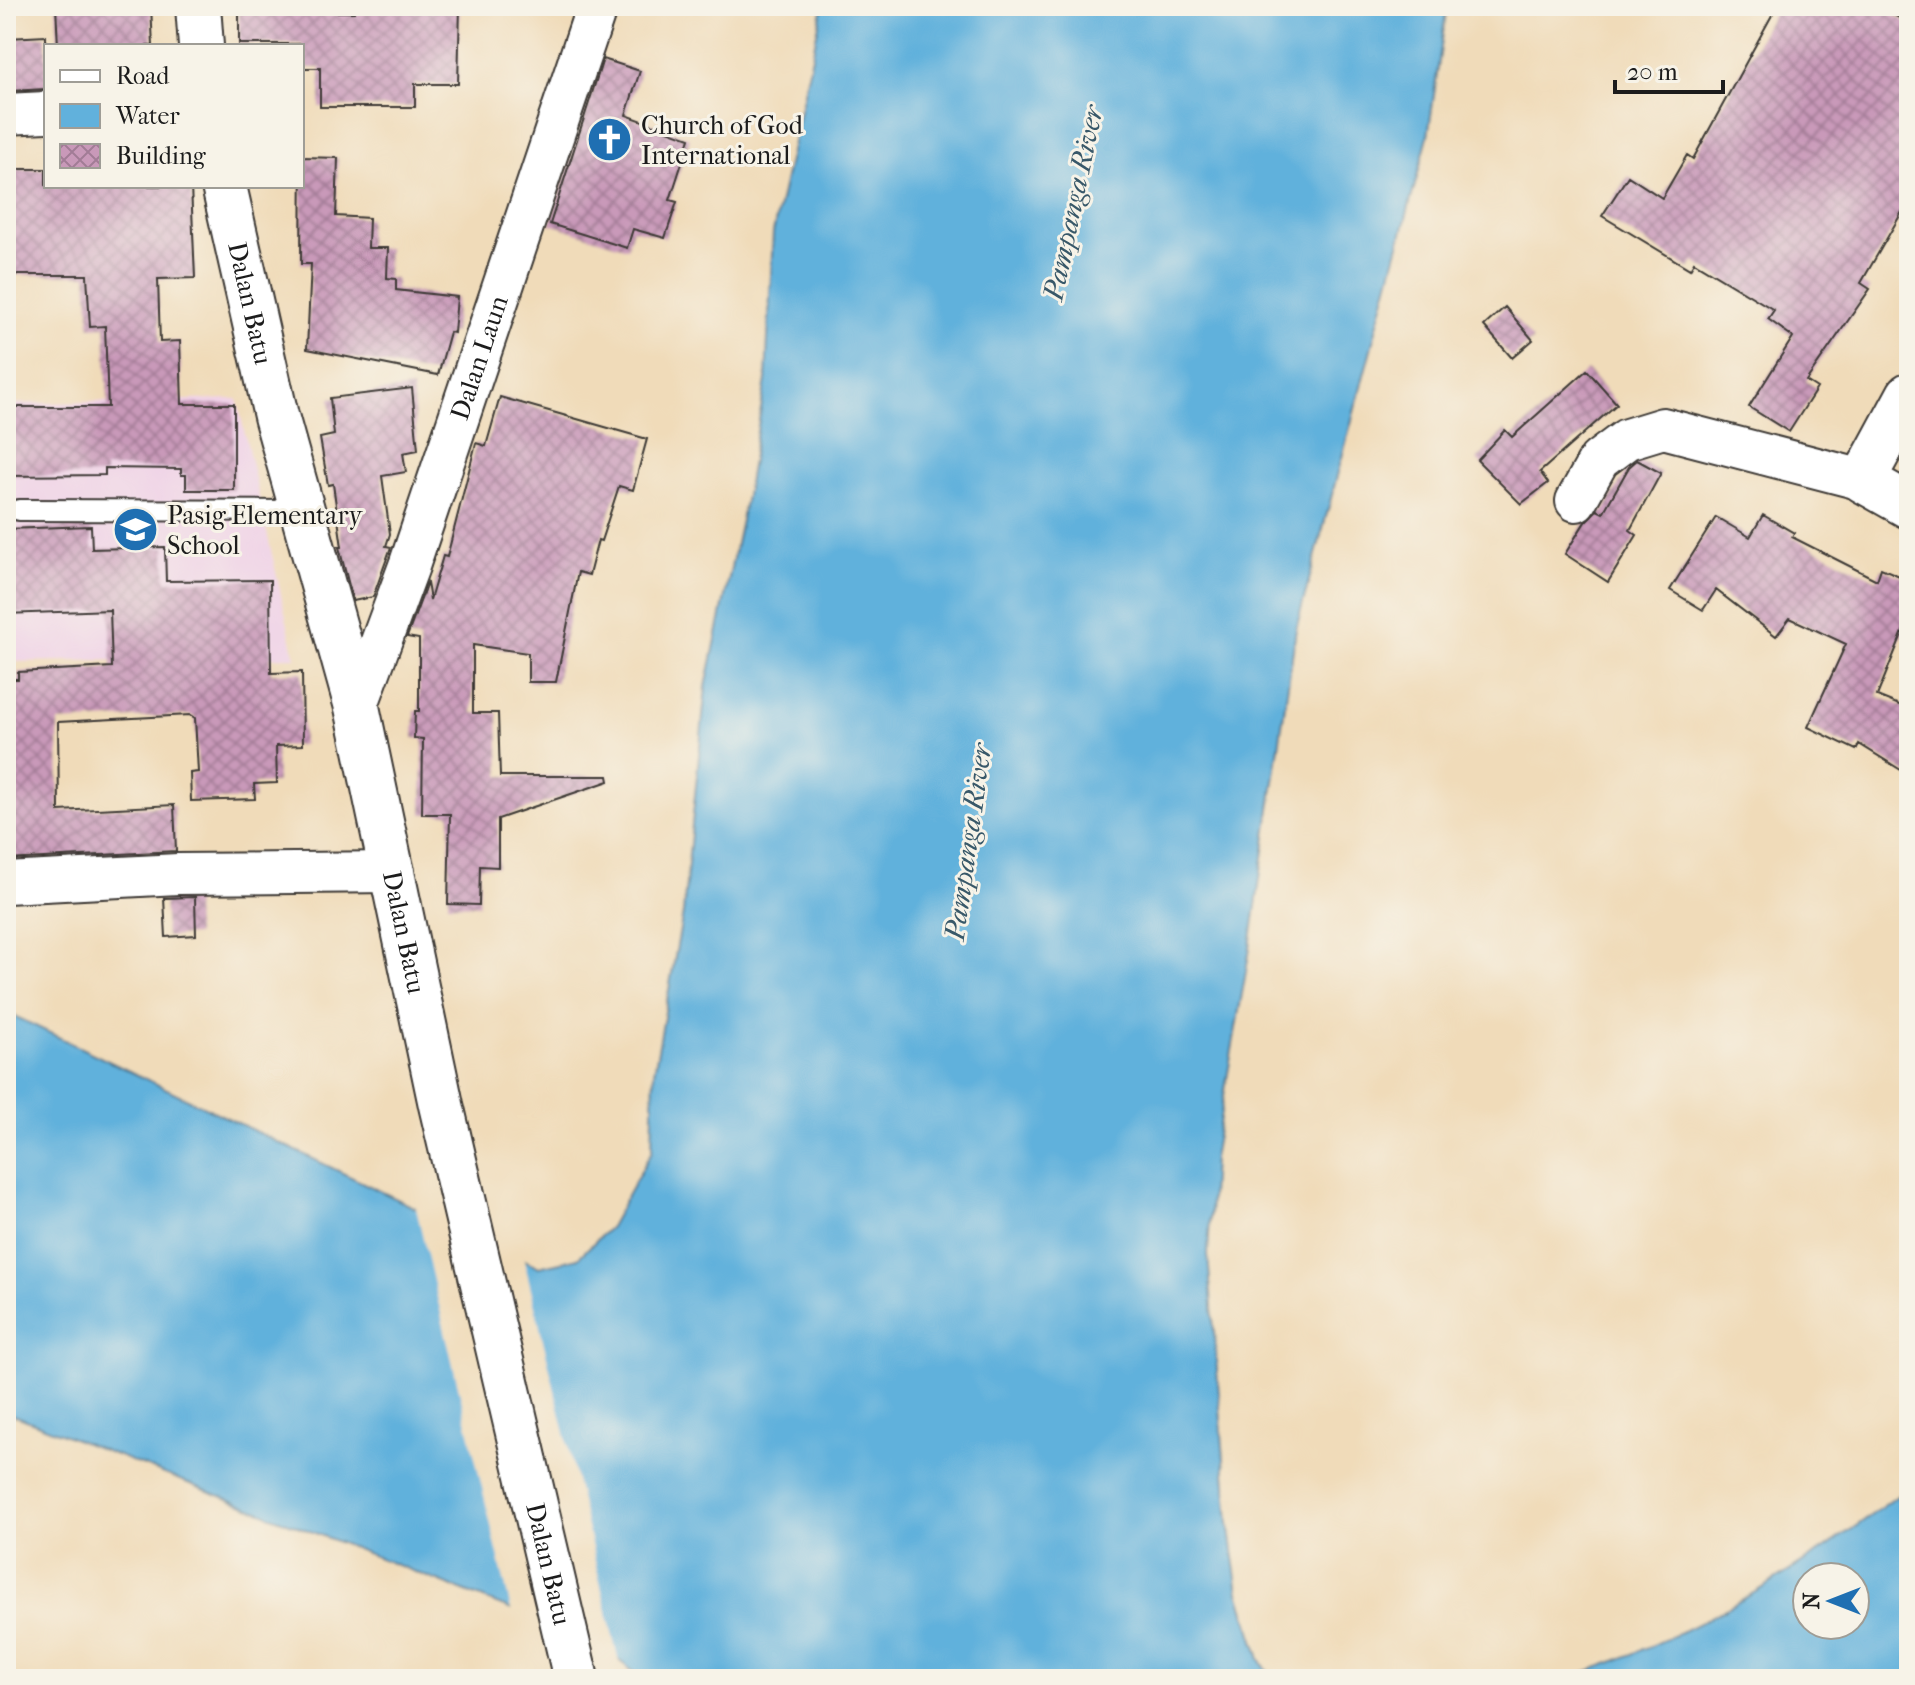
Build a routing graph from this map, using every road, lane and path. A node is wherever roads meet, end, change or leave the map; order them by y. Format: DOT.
graph roads {
  1 [pos="198,6"];
  2 [pos="597,6"];
  3 [pos="201,44"];
  4 [pos="44,112"];
  5 [pos="6,114"];
  6 [pos="224,188"];
  7 [pos="1909,395"];
  8 [pos="1863,480"];
  9 [pos="1576,501"];
  10 [pos="1909,506"];
  11 [pos="19,510"];
  12 [pos="302,511"];
  13 [pos="357,707"];
  14 [pos="394,872"];
  15 [pos="6,883"];
  16 [pos="576,1679"];
  1 -- 3 [label="main road"];
  2 -- 13 [label="street, Dalan Laun"];
  4 -- 5 [label="street"];
  6 -- 12 [label="main road, Dalan Batu"];
  7 -- 8 [label="main road"];
  8 -- 9 [label="street"];
  8 -- 10 [label="main road"];
  11 -- 12 [label="lane"];
  12 -- 13 [label="main road, Dalan Batu"];
  13 -- 14 [label="main road, Dalan Batu"];
  14 -- 15 [label="street"];
  14 -- 16 [label="main road, Dalan Batu"];
}
